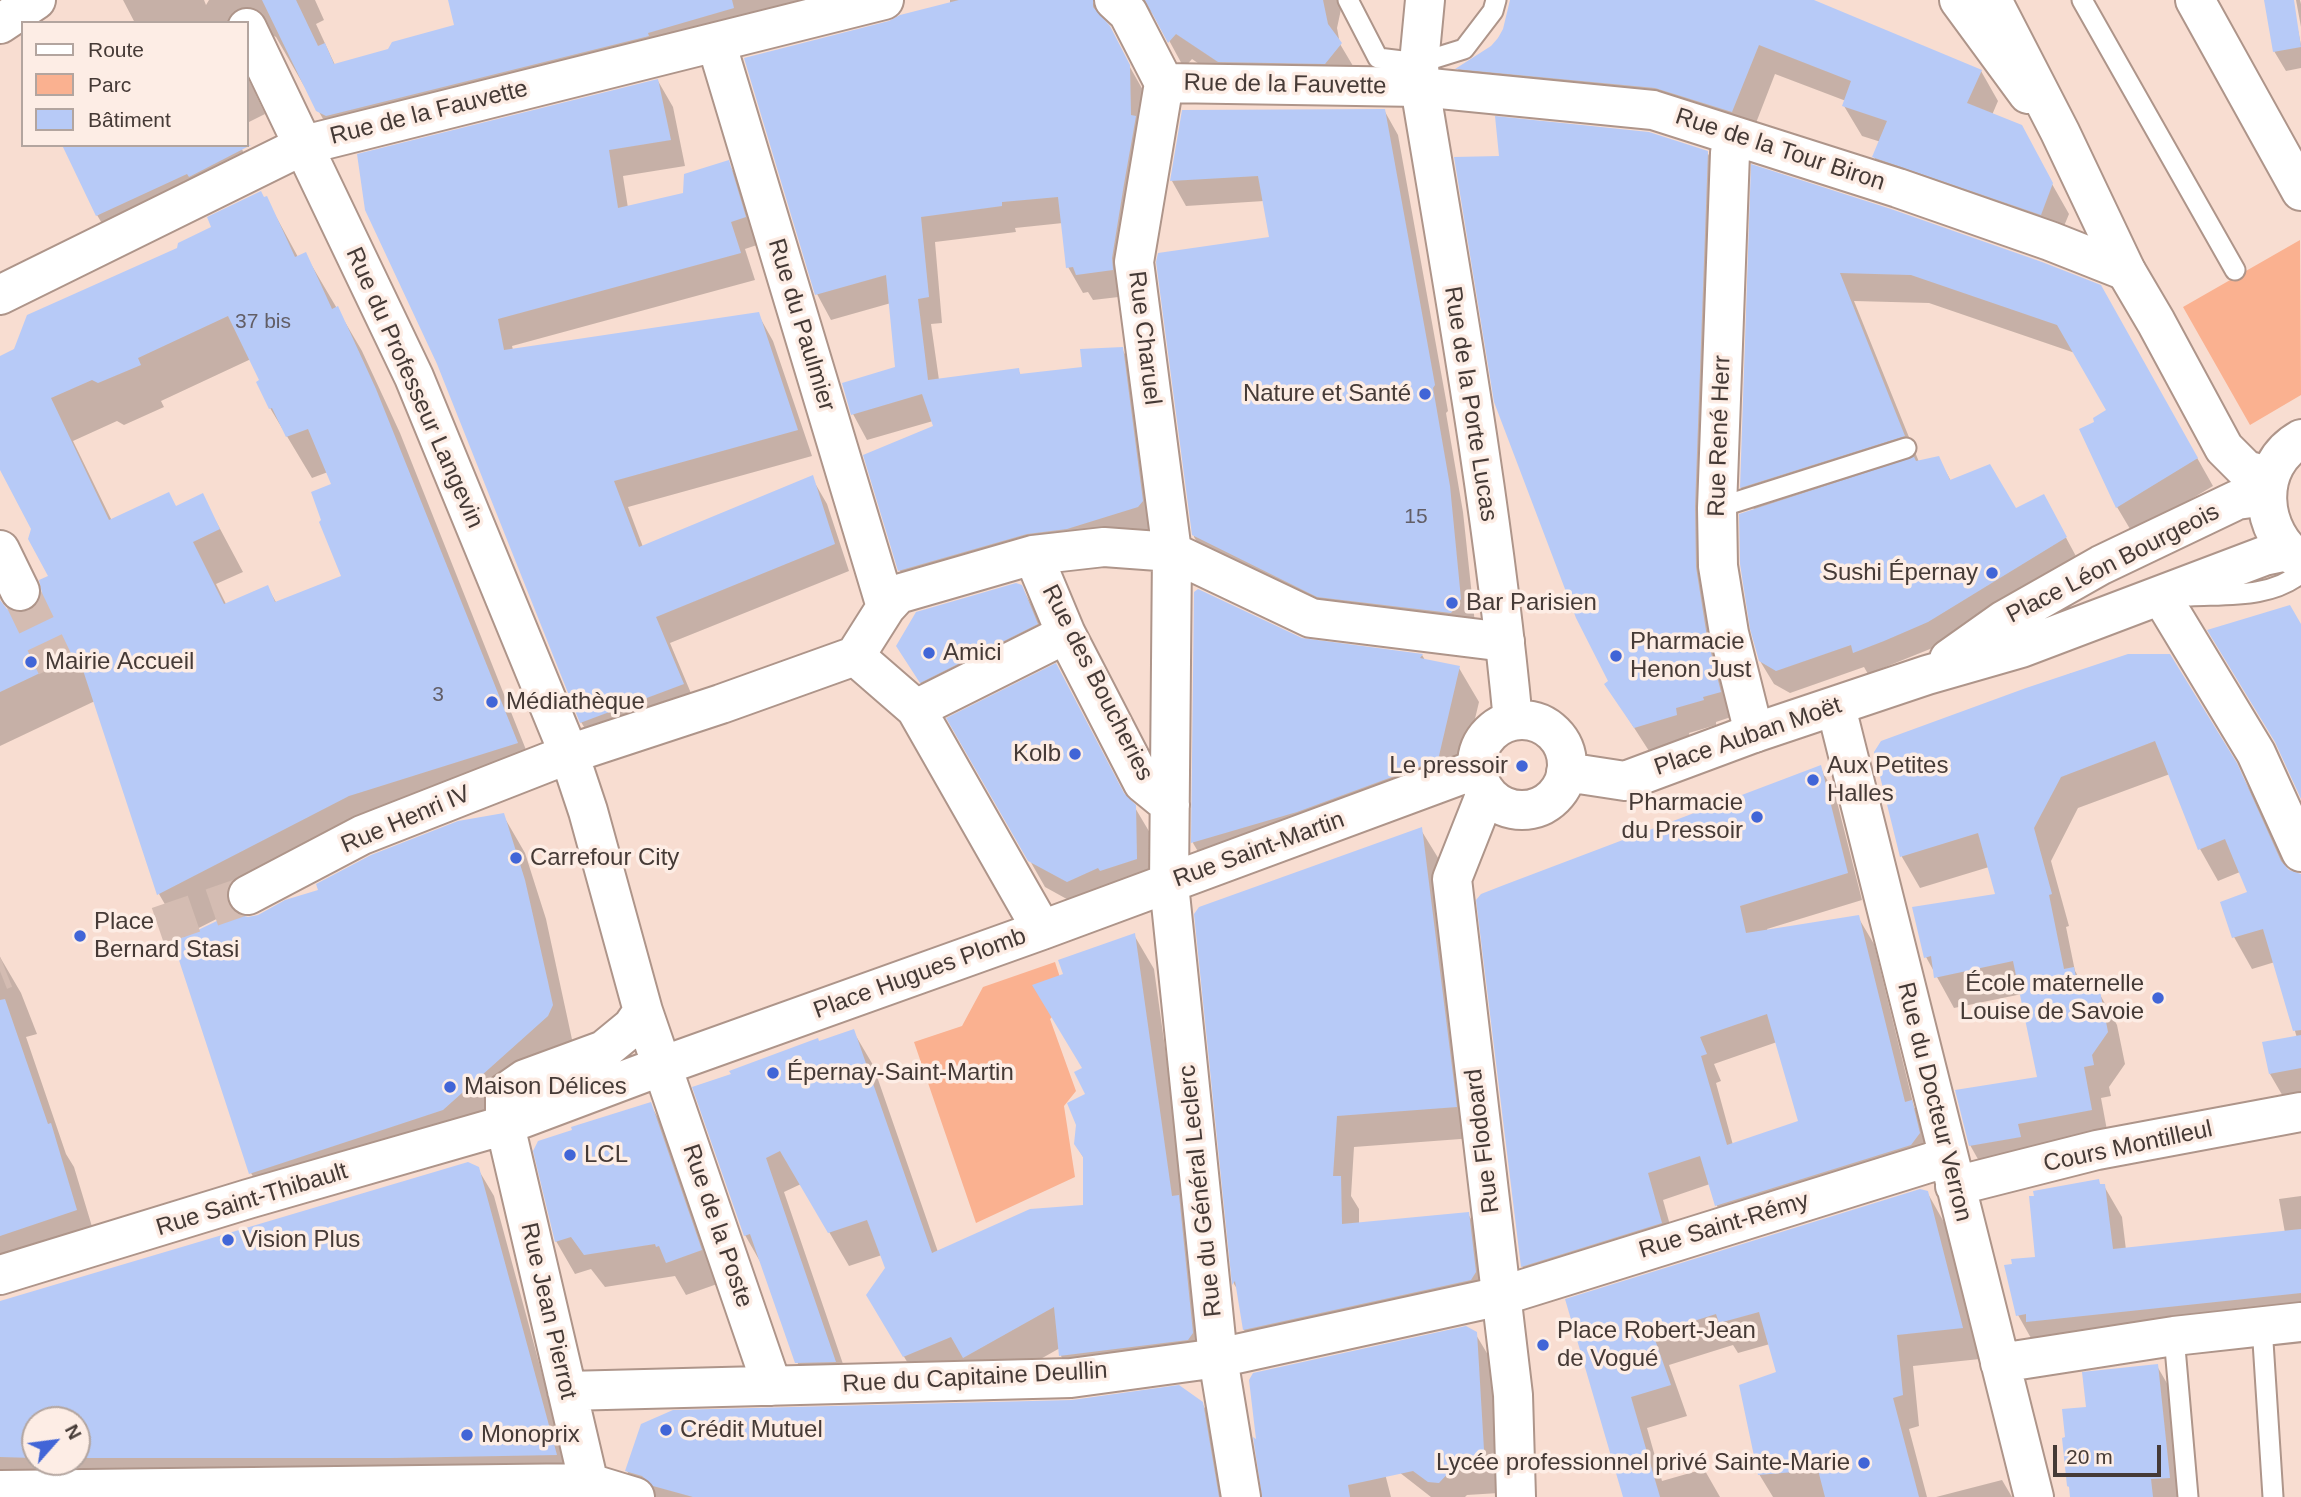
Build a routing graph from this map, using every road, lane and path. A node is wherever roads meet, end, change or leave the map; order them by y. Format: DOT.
graph roads {
  1 [pos="36,0"];
  2 [pos="234,0"];
  3 [pos="1114,0"];
  4 [pos="1348,0"];
  5 [pos="1425,0"];
  6 [pos="1496,0"];
  7 [pos="1959,0"];
  8 [pos="1992,0"];
  9 [pos="2082,0"];
  10 [pos="2195,0"];
  11 [pos="875,1"];
  12 [pos="243,21"];
  13 [pos="0,24"];
  14 [pos="248,30"];
  15 [pos="716,42"];
  16 [pos="1420,75"];
  17 [pos="1164,83"];
  18 [pos="2060,132"];
  19 [pos="1734,136"];
  20 [pos="304,145"];
  21 [pos="2301,191"];
  22 [pos="2235,270"];
  23 [pos="2126,271"];
  24 [pos="0,295"];
  25 [pos="2301,439"];
  26 [pos="1906,449"];
  27 [pos="2268,487"];
  28 [pos="1717,508"];
  29 [pos="1172,552"];
  30 [pos="1033,555"];
  31 [pos="2297,562"];
  32 [pos="2161,596"];
  33 [pos="886,607"];
  34 [pos="1066,634"];
  35 [pos="1505,642"];
  36 [pos="855,656"];
  37 [pos="1927,674"];
  38 [pos="1836,706"];
  39 [pos="916,709"];
  40 [pos="1513,721"];
  41 [pos="1754,733"];
  42 [pos="569,754"];
  43 [pos="1566,772"];
  44 [pos="1482,781"];
  45 [pos="1170,805"];
  46 [pos="2301,852"];
  47 [pos="1169,884"];
  48 [pos="248,895"];
  49 [pos="1042,930"];
  50 [pos="643,1012"];
  51 [pos="662,1066"];
  52 [pos="2301,1112"];
  53 [pos="505,1125"];
  54 [pos="1952,1172"];
  55 [pos="0,1275"];
  56 [pos="1501,1296"];
  57 [pos="2301,1322"];
  58 [pos="2262,1326"];
  59 [pos="2174,1336"];
  60 [pos="1218,1358"];
  61 [pos="2000,1363"];
  62 [pos="772,1386"];
  63 [pos="567,1391"];
  64 [pos="0,1490"];
  65 [pos="591,1490"];
  66 [pos="635,1497"];
  67 [pos="1241,1497"];
  68 [pos="1516,1497"];
  69 [pos="2034,1497"];
  70 [pos="2188,1497"];
  71 [pos="2273,1497"];
  1 -- 13 [label="street"];
  2 -- 12 [label="street"];
  3 -- 17 [label="street, Rue de la Fauvette"];
  4 -- 16 [label="lane"];
  5 -- 16 [label="street, Rue de la Porte Lucas"];
  6 -- 16 [label="lane"];
  7 -- 18 [label="street"];
  8 -- 18 [label="street"];
  9 -- 22 [label="lane"];
  10 -- 21 [label="street"];
  11 -- 15 [label="street, Rue de la Fauvette"];
  14 -- 20 [label="street, Rue du Professeur Langevin"];
  15 -- 20 [label="street, Rue de la Fauvette"];
  15 -- 33 [label="street, Rue du Paulmier"];
  16 -- 17 [label="street, Rue de la Fauvette"];
  16 -- 19 [label="street, Rue de la Tour Biron"];
  16 -- 35 [label="street, Rue de la Porte Lucas"];
  17 -- 29 [label="street, Rue Charuel"];
  18 -- 23 [label="street"];
  19 -- 23 [label="street, Rue de la Tour Biron"];
  19 -- 28 [label="street, Rue René Herr"];
  20 -- 24 [label="street, Rue de la Fauvette"];
  20 -- 42 [label="street, Rue du Professeur Langevin"];
  23 -- 27 [label="street"];
  25 -- 27 [label="street"];
  26 -- 28 [label="lane"];
  27 -- 31 [label="street, Place Léon Bourgeois"];
  27 -- 37 [label="street, Place Léon Bourgeois"];
  28 -- 41 [label="street, Rue René Herr"];
  29 -- 30 [label="street"];
  29 -- 35 [label="street"];
  29 -- 45 [label="street, Rue des Boucheries"];
  30 -- 33 [label="street"];
  30 -- 34 [label="street, Rue des Boucheries"];
  31 -- 32 [label="street, Place Léon Bourgeois"];
  32 -- 37 [label="street, Place Léon Bourgeois"];
  32 -- 46 [label="street"];
  33 -- 36 [label="street"];
  34 -- 39 [label="street"];
  34 -- 45 [label="street, Rue des Boucheries"];
  35 -- 40 [label="street, Rue de la Porte Lucas"];
  36 -- 39 [label="street, Place Hugues Plomb"];
  36 -- 42 [label="street"];
  37 -- 38 [label="street, Place Auban Moët"];
  38 -- 41 [label="street, Place Auban Moët"];
  38 -- 54 [label="street, Rue du Docteur Verron"];
  39 -- 49 [label="street, Place Hugues Plomb"];
  40 -- 43 [label="street"];
  40 -- 44 [label="street"];
  41 -- 43 [label="street, Place Auban Moët"];
  42 -- 48 [label="street, Rue Henri IV"];
  42 -- 50 [label="street"];
  43 -- 44 [label="street"];
  44 -- 47 [label="street, Rue Saint-Martin"];
  44 -- 56 [label="street, Rue Flodoard"];
  45 -- 47 [label="street, Rue des Boucheries"];
  47 -- 49 [label="street, Rue Saint-Martin"];
  47 -- 60 [label="street, Rue du Général Leclerc"];
  49 -- 51 [label="street, Place Hugues Plomb"];
  50 -- 51 [label="street"];
  50 -- 53 [label="street"];
  51 -- 53 [label="street, Rue Saint-Thibault"];
  51 -- 62 [label="street, Rue de la Poste"];
  52 -- 54 [label="street, Cours Montilleul"];
  53 -- 55 [label="street, Rue Saint-Thibault"];
  53 -- 63 [label="street, Rue Jean Pierrot"];
  54 -- 56 [label="street, Rue Saint-Rémy"];
  54 -- 61 [label="street, Rue du Docteur Verron"];
  56 -- 60 [label="street, Rue du Capitaine Deullin"];
  56 -- 68 [label="street, Rue Flodoard"];
  57 -- 58 [label="street"];
  58 -- 59 [label="street"];
  58 -- 71 [label="lane"];
  59 -- 61 [label="street"];
  59 -- 70 [label="lane"];
  60 -- 62 [label="street, Rue du Capitaine Deullin"];
  60 -- 67 [label="street, Rue du Général Leclerc"];
  61 -- 69 [label="street, Rue du Docteur Verron"];
  62 -- 63 [label="street, Rue du Capitaine Deullin"];
  63 -- 65 [label="street, Rue Jean Pierrot"];
  64 -- 65 [label="street"];
  65 -- 66 [label="street"];
}
